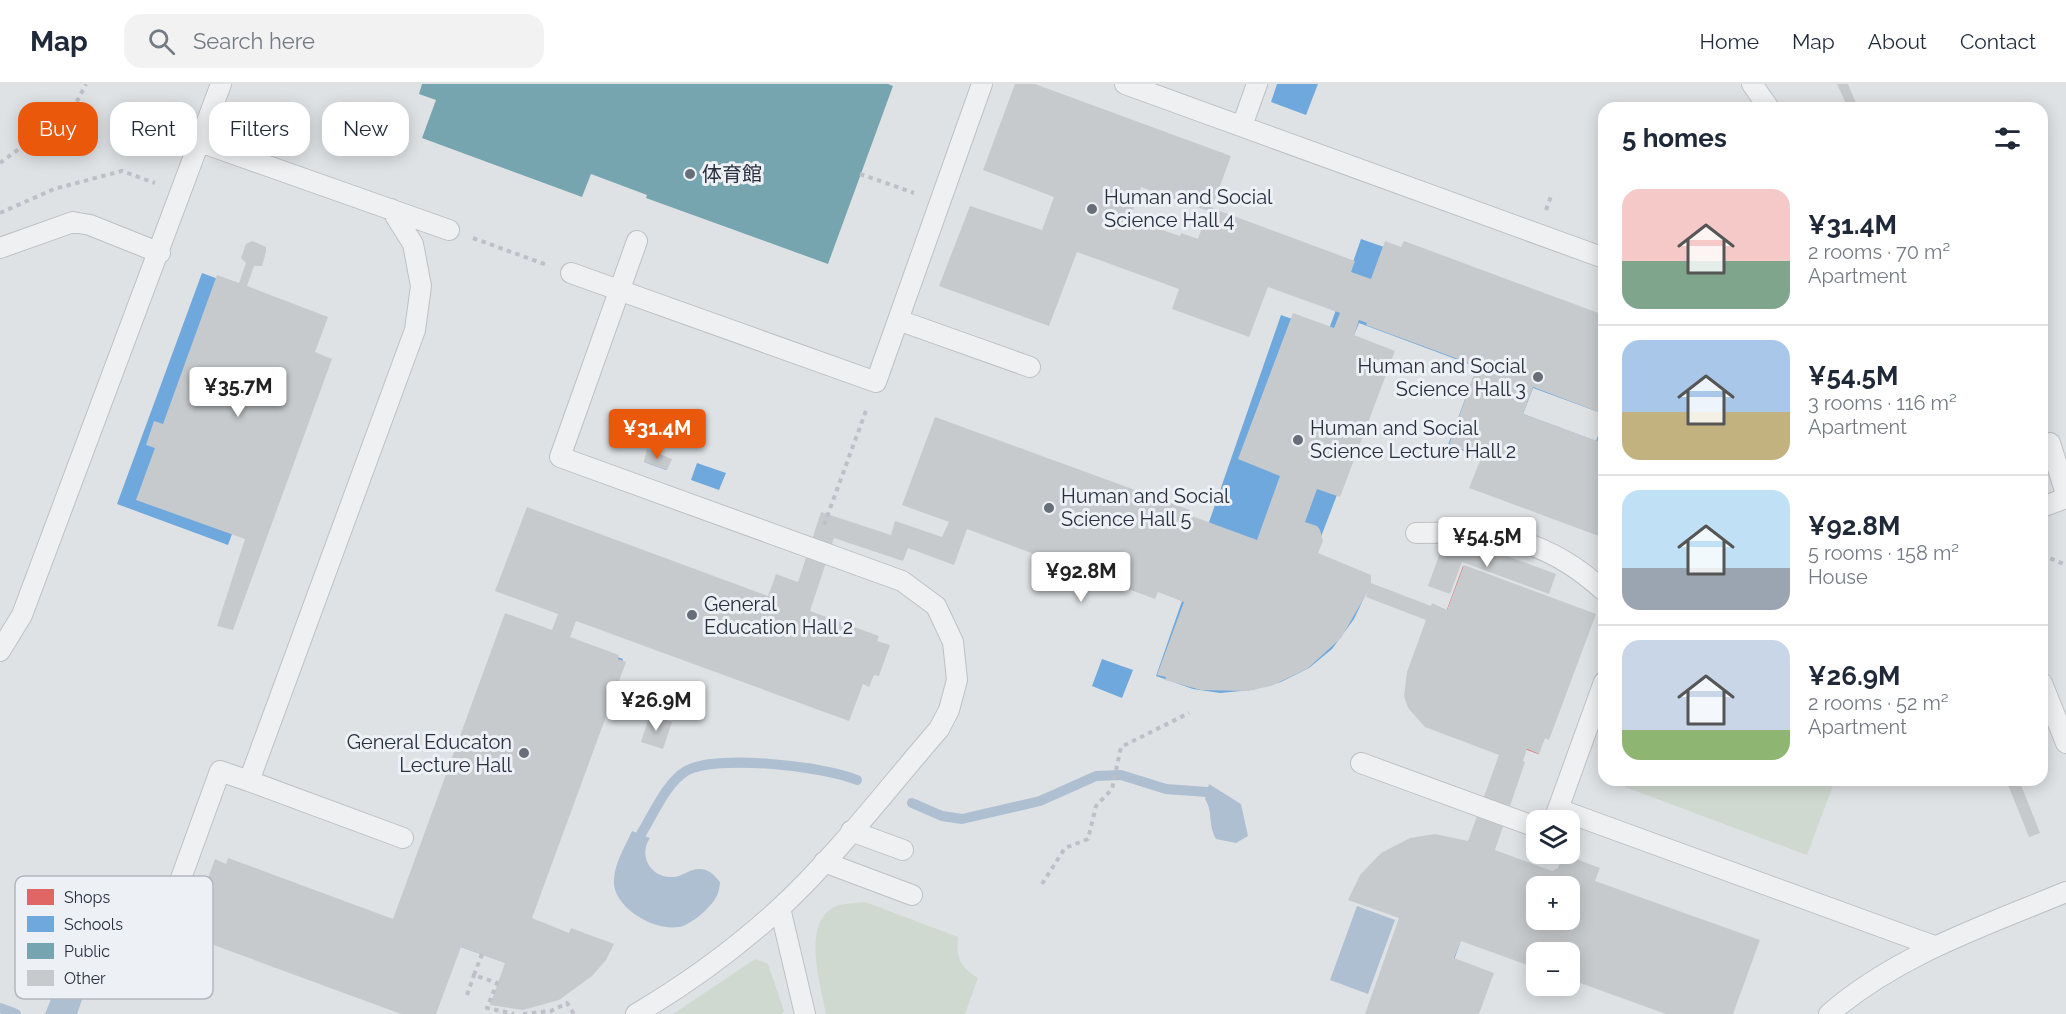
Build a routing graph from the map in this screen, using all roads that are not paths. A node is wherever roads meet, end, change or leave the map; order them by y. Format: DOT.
graph roads {
  1 [pos="222,84"];
  2 [pos="982,84"];
  3 [pos="1125,84"];
  4 [pos="1257,84"];
  5 [pos="1752,84"];
  6 [pos="1766,102"];
  7 [pos="1242,126"];
  8 [pos="200,142"];
  9 [pos="391,209"];
  10 [pos="449,230"];
  11 [pos="637,241"];
  12 [pos="0,248"];
  13 [pos="160,253"];
  14 [pos="1598,256"];
  15 [pos="571,273"];
  16 [pos="620,291"];
  17 [pos="898,320"];
  18 [pos="1030,367"];
  19 [pos="2050,443"];
  20 [pos="2066,496"];
  21 [pos="2048,504"];
  22 [pos="1416,533"];
  23 [pos="1598,586"];
  24 [pos="0,651"];
  25 [pos="2048,698"];
  26 [pos="1598,699"];
  27 [pos="2066,743"];
  28 [pos="1361,763"];
  29 [pos="249,782"];
  30 [pos="1558,810"];
  31 [pos="1526,823"];
  32 [pos="1580,823"];
  33 [pos="850,831"];
  34 [pos="403,838"];
  35 [pos="903,850"];
  36 [pos="824,862"];
  37 [pos="182,876"];
  38 [pos="2066,892"];
  39 [pos="912,895"];
  40 [pos="780,908"];
  41 [pos="1934,946"];
  42 [pos="636,1014"];
  43 [pos="805,1014"];
  44 [pos="1829,1014"];
  1 -- 8 [label="lane"];
  2 -- 17 [label="lane"];
  3 -- 7 [label="lane"];
  4 -- 7 [label="lane"];
  5 -- 6 [label="lane"];
  7 -- 14 [label="lane"];
  8 -- 9 [label="lane"];
  8 -- 13 [label="lane"];
  9 -- 10 [label="lane"];
  9 -- 29 [label="lane"];
  11 -- 16 [label="lane"];
  12 -- 13 [label="lane"];
  13 -- 24 [label="lane"];
  15 -- 16 [label="lane"];
  16 -- 17 [label="lane"];
  16 -- 33 [label="lane"];
  17 -- 18 [label="lane"];
  19 -- 20 [label="lane"];
  20 -- 21 [label="lane"];
  22 -- 23 [label="lane"];
  25 -- 27 [label="lane"];
  26 -- 30 [label="lane"];
  28 -- 31 [label="lane"];
  29 -- 34 [label="lane"];
  29 -- 37 [label="lane"];
  32 -- 41 [label="lane"];
  33 -- 35 [label="lane"];
  33 -- 36 [label="lane"];
  36 -- 39 [label="lane"];
  36 -- 40 [label="lane"];
  38 -- 41 [label="lane"];
  40 -- 42 [label="lane"];
  40 -- 43 [label="lane"];
  41 -- 44 [label="lane"];
}
